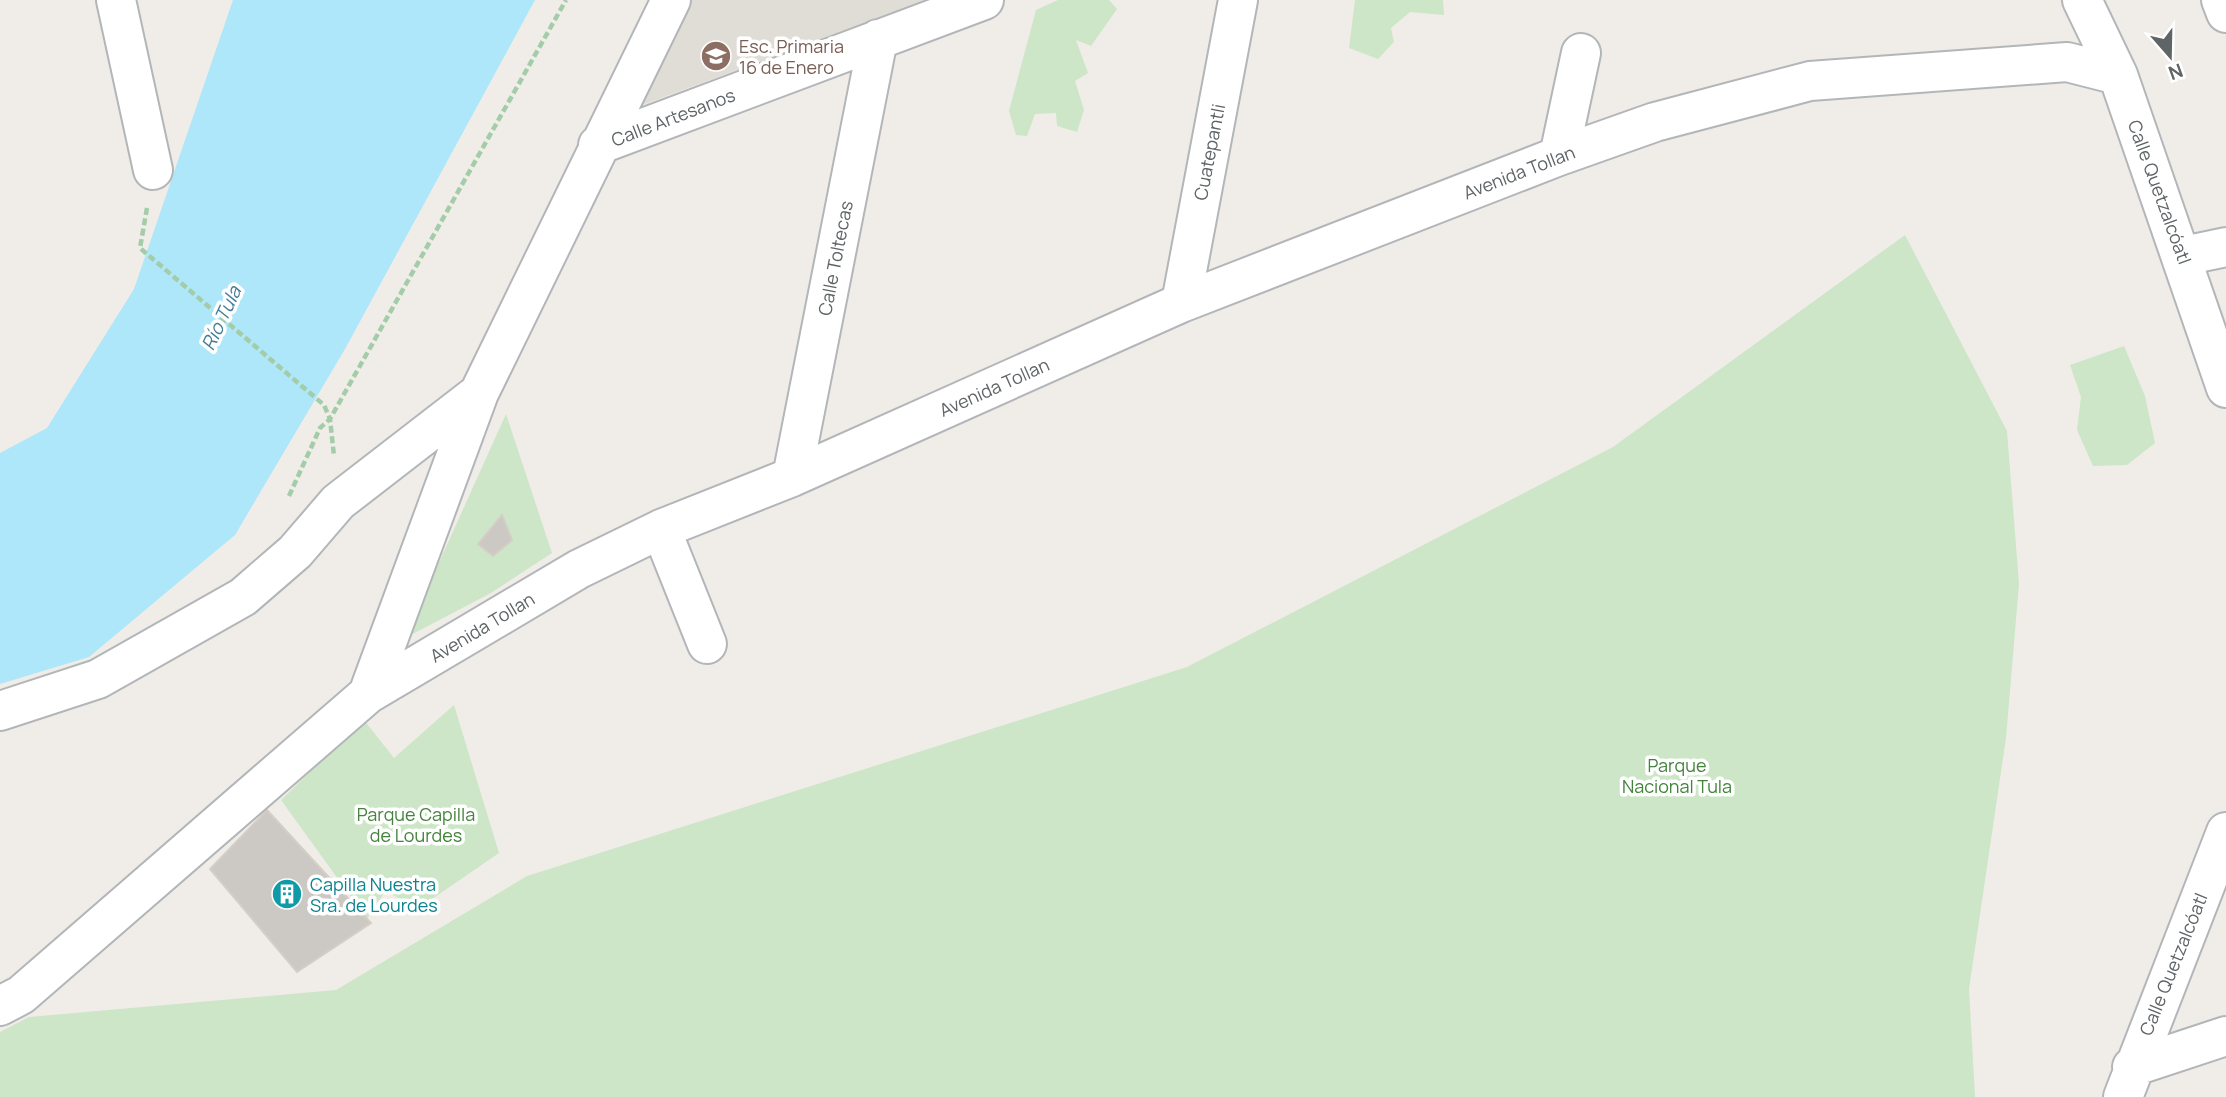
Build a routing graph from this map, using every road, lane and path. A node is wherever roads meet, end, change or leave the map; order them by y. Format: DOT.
graph roads {
  1 [pos="116,0"];
  2 [pos="566,0"];
  3 [pos="671,0"];
  4 [pos="984,0"];
  5 [pos="1238,0"];
  6 [pos="2082,0"];
  7 [pos="2221,0"];
  8 [pos="2226,13"];
  9 [pos="877,39"];
  10 [pos="1581,53"];
  11 [pos="2118,75"];
  12 [pos="598,145"];
  13 [pos="1559,156"];
  14 [pos="153,170"];
  15 [pos="2226,247"];
  16 [pos="140,248"];
  17 [pos="2183,256"];
  18 [pos="1181,303"];
  19 [pos="2226,388"];
  20 [pos="479,393"];
  21 [pos="330,419"];
  22 [pos="792,477"];
  23 [pos="287,500"];
  24 [pos="661,529"];
  25 [pos="707,644"];
  26 [pos="368,694"];
  27 [pos="0,711"];
  28 [pos="2226,832"];
  29 [pos="0,1006"];
  30 [pos="2226,1036"];
  31 [pos="2127,1082"];
  1 -- 14 [label="street"];
  2 -- 21 [label="path"];
  3 -- 12 [label="street"];
  4 -- 9 [label="street, Calle Artesanos"];
  5 -- 18 [label="street, Cuatepantli"];
  6 -- 11 [label="street, Calle Quetzalcóatl"];
  7 -- 8 [label="street"];
  9 -- 12 [label="street, Calle Artesanos"];
  9 -- 22 [label="street, Calle Toltecas"];
  10 -- 13 [label="street"];
  11 -- 13 [label="street, Avenida Tollan"];
  11 -- 17 [label="street, Calle Quetzalcóatl"];
  12 -- 20 [label="street"];
  13 -- 18 [label="street, Avenida Tollan"];
  15 -- 17 [label="street"];
  16 -- 21 [label="path"];
  17 -- 19 [label="street, Calle Quetzalcóatl"];
  18 -- 22 [label="street, Avenida Tollan"];
  20 -- 26 [label="street"];
  20 -- 27 [label="street"];
  21 -- 23 [label="path"];
  22 -- 24 [label="street, Avenida Tollan"];
  24 -- 25 [label="street"];
  24 -- 26 [label="street, Avenida Tollan"];
  26 -- 29 [label="street, Avenida Tollan"];
  28 -- 31 [label="street, Calle Quetzalcóatl"];
  30 -- 31 [label="street"];
}
